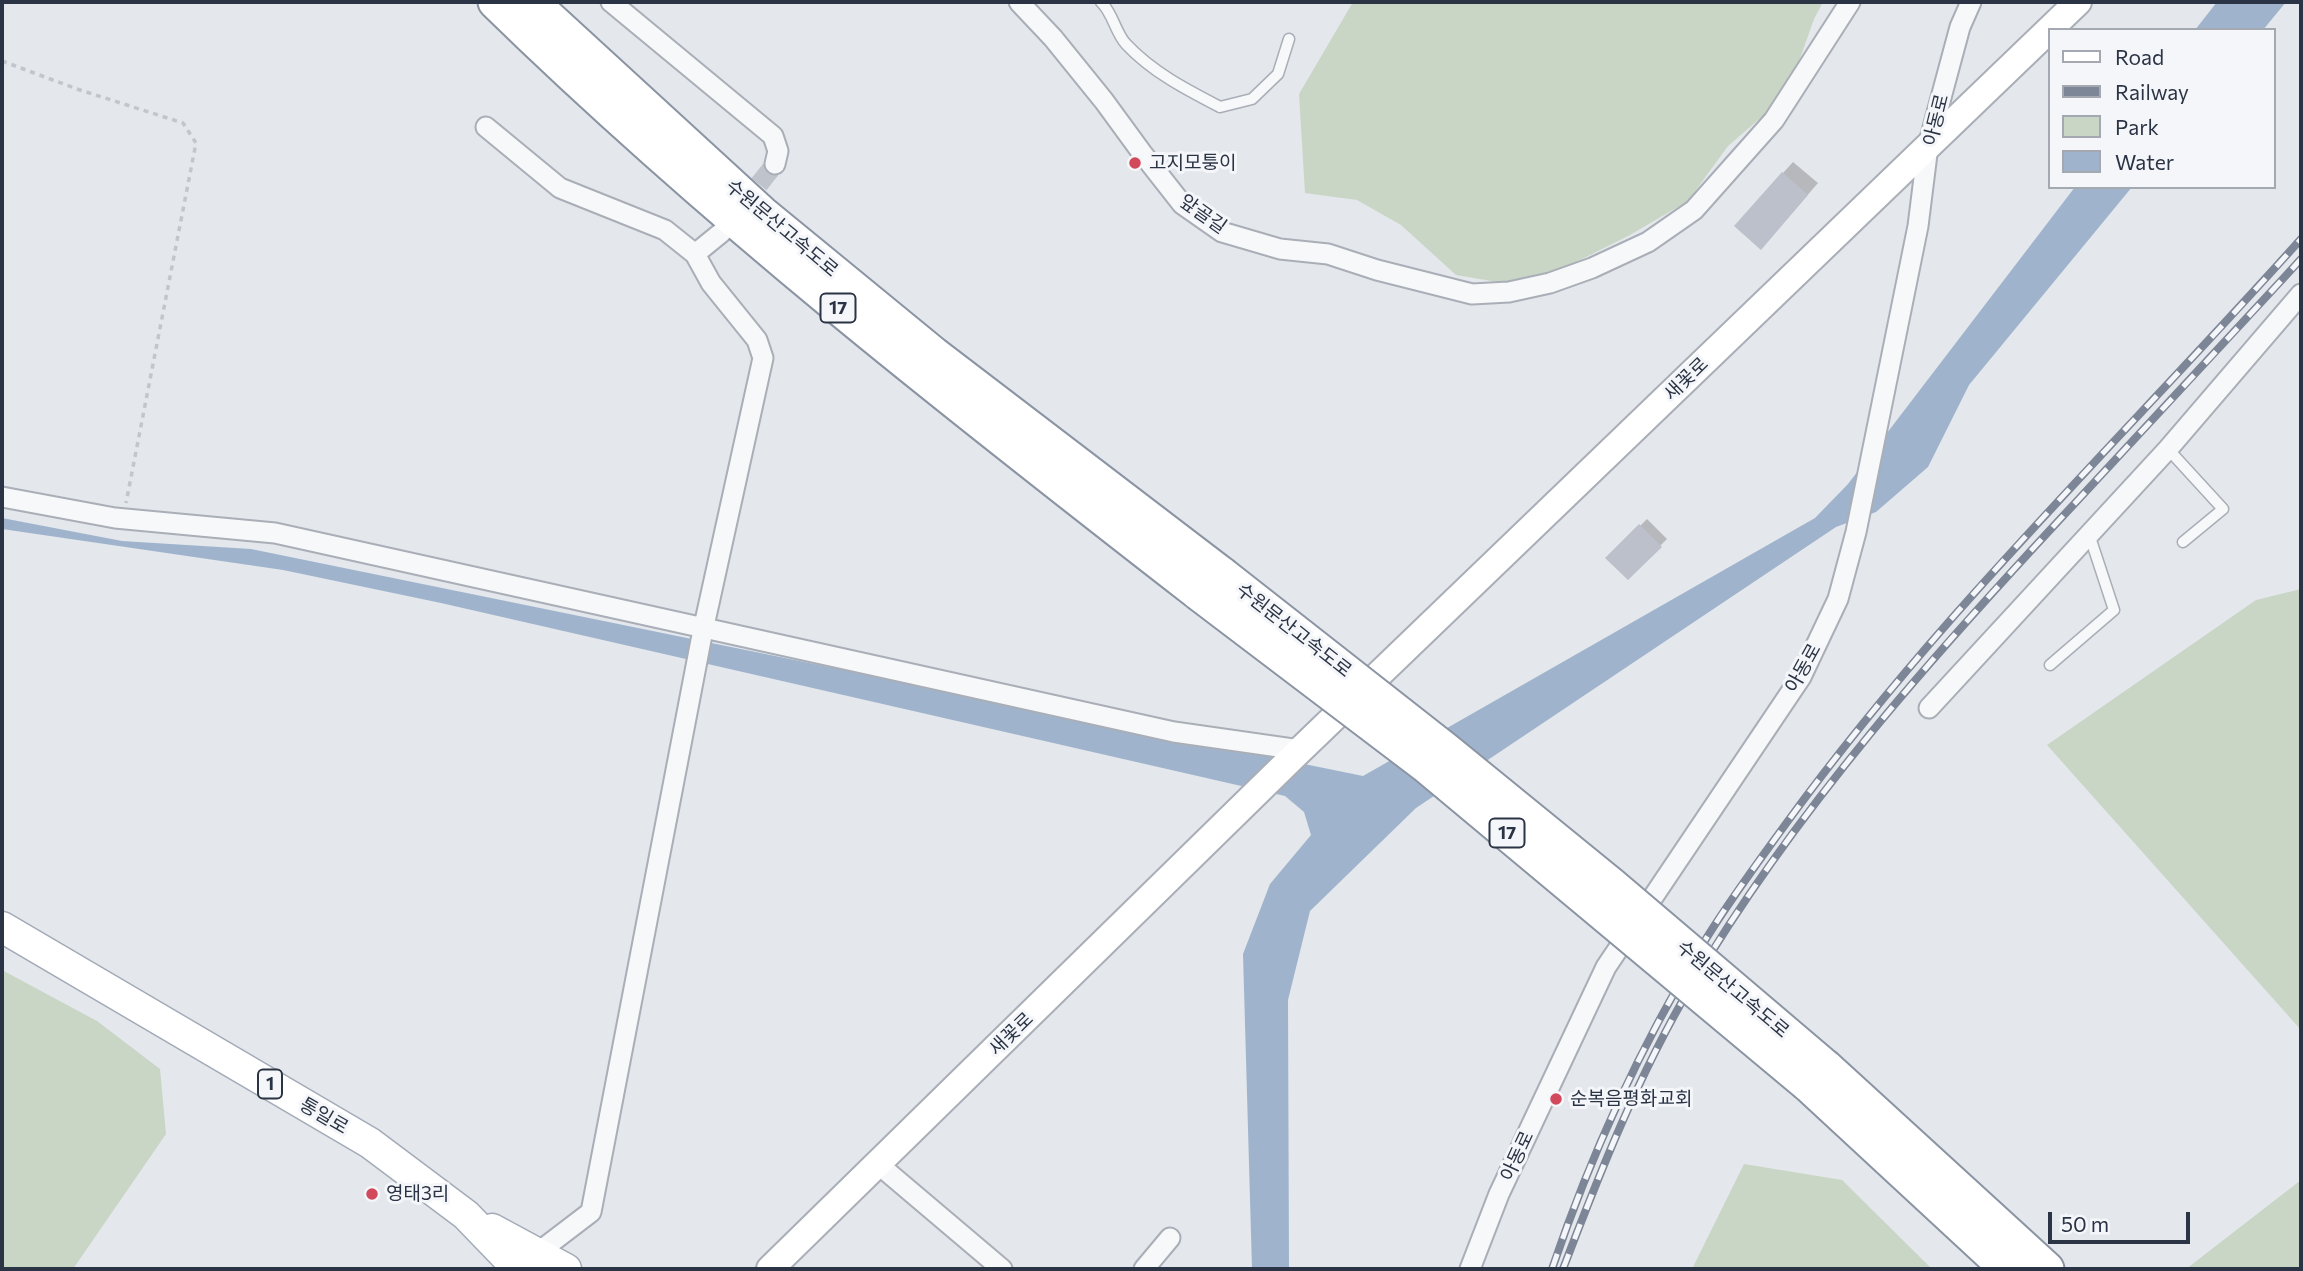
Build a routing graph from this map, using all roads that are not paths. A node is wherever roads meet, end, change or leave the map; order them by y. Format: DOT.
graph roads {
  1 [pos="495,2"];
  2 [pos="532,2"];
  3 [pos="611,2"];
  4 [pos="1019,2"];
  5 [pos="1101,2"];
  6 [pos="1850,2"];
  7 [pos="1970,2"];
  8 [pos="2078,2"];
  9 [pos="2051,28"];
  10 [pos="2048,31"];
  11 [pos="1289,39"];
  12 [pos="486,127"];
  13 [pos="1928,146"];
  14 [pos="775,164"];
  15 [pos="722,232"];
  16 [pos="695,254"];
  17 [pos="2301,294"];
  18 [pos="2168,449"];
  19 [pos="2,497"];
  20 [pos="2089,534"];
  21 [pos="2183,542"];
  22 [pos="1210,583"];
  23 [pos="703,632"];
  24 [pos="2050,665"];
  25 [pos="1929,708"];
  26 [pos="1297,753"];
  27 [pos="2,927"];
  28 [pos="1816,1076"];
  29 [pos="878,1164"];
  30 [pos="1170,1238"];
  31 [pos="527,1261"];
  32 [pos="566,1269"];
  33 [pos="770,1269"];
  34 [pos="1002,1269"];
  35 [pos="1144,1269"];
  36 [pos="1470,1269"];
  37 [pos="2007,1269"];
  38 [pos="2047,1269"];
  1 -- 22 [label="highway, 수원문산고속도로 / 17"];
  2 -- 22 [label="highway, 수원문산고속도로 / 17"];
  3 -- 14 [label="street"];
  4 -- 6 [label="street, 앞골길"];
  5 -- 11 [label="lane"];
  7 -- 13 [label="street, 아동로"];
  8 -- 9 [label="street, 새꽃로"];
  10 -- 13 [label="street, 새꽃로"];
  12 -- 16 [label="street"];
  13 -- 26 [label="street, 새꽃로"];
  13 -- 36 [label="street, 아동로"];
  15 -- 16 [label="street"];
  16 -- 23 [label="street"];
  17 -- 18 [label="street"];
  18 -- 20 [label="street"];
  18 -- 21 [label="lane"];
  19 -- 23 [label="street"];
  20 -- 24 [label="lane"];
  20 -- 25 [label="street"];
  22 -- 28 [label="highway, 수원문산고속도로 / 17, bridge"];
  23 -- 26 [label="street"];
  23 -- 31 [label="street"];
  26 -- 29 [label="street, 새꽃로"];
  27 -- 31 [label="main road, 통일로 / 1"];
  28 -- 37 [label="highway, 수원문산고속도로 / 17"];
  28 -- 38 [label="highway, 수원문산고속도로 / 17"];
  29 -- 33 [label="street, 새꽃로"];
  29 -- 34 [label="street"];
  30 -- 35 [label="street"];
  31 -- 32 [label="main road"];
}
